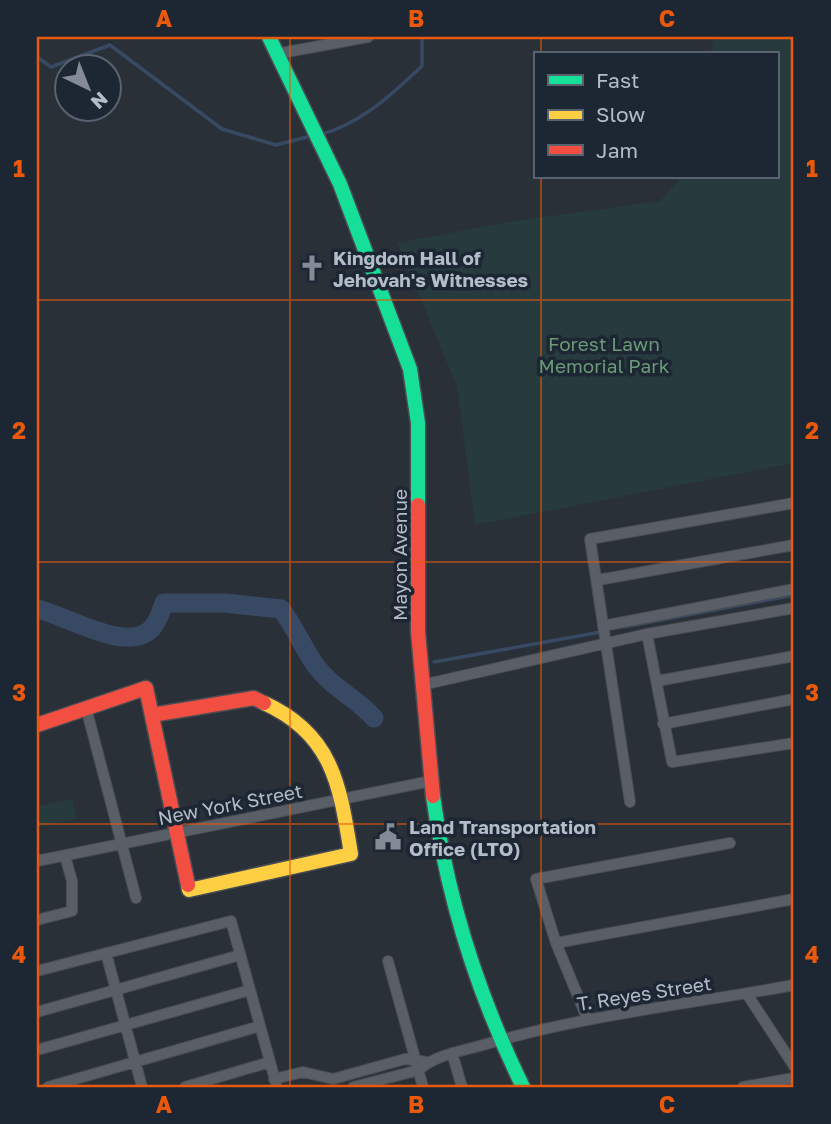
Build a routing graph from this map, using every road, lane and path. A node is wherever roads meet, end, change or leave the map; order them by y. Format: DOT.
graph roads {
  1 [pos="269,37"];
  2 [pos="368,37"];
  3 [pos="340,38"];
  4 [pos="276,54"];
  5 [pos="794,503"];
  6 [pos="794,545"];
  7 [pos="598,580"];
  8 [pos="794,590"];
  9 [pos="794,608"];
  10 [pos="603,625"];
  11 [pos="647,634"];
  12 [pos="604,645"];
  13 [pos="794,656"];
  14 [pos="657,681"];
  15 [pos="422,685"];
  16 [pos="794,699"];
  17 [pos="86,708"];
  18 [pos="152,715"];
  19 [pos="663,724"];
  20 [pos="37,725"];
  21 [pos="794,743"];
  22 [pos="431,781"];
  23 [pos="342,799"];
  24 [pos="630,802"];
  25 [pos="180,831"];
  26 [pos="730,843"];
  27 [pos="122,844"];
  28 [pos="65,856"];
  29 [pos="37,861"];
  30 [pos="136,898"];
  31 [pos="794,899"];
  32 [pos="37,920"];
  33 [pos="556,943"];
  34 [pos="106,953"];
  35 [pos="240,955"];
  36 [pos="388,961"];
  37 [pos="37,971"];
  38 [pos="794,985"];
  39 [pos="115,989"];
  40 [pos="250,990"];
  41 [pos="747,994"];
  42 [pos="37,1012"];
  43 [pos="587,1018"];
  44 [pos="125,1024"];
  45 [pos="260,1026"];
  46 [pos="500,1040"];
  47 [pos="37,1050"];
  48 [pos="452,1054"];
  49 [pos="416,1059"];
  50 [pos="135,1062"];
  51 [pos="270,1062"];
  52 [pos="423,1066"];
  53 [pos="794,1066"];
  54 [pos="794,1078"];
  55 [pos="276,1083"];
  56 [pos="334,1083"];
  57 [pos="48,1087"];
  58 [pos="142,1087"];
  59 [pos="185,1087"];
  60 [pos="353,1087"];
  61 [pos="424,1087"];
  62 [pos="462,1087"];
  63 [pos="523,1087"];
  64 [pos="743,1087"];
  1 -- 4 [label="main road, Mayon Avenue"];
  2 -- 3 [label="street"];
  3 -- 4 [label="street"];
  4 -- 15 [label="main road, Mayon Avenue"];
  5 -- 7 [label="street"];
  6 -- 7 [label="street"];
  7 -- 10 [label="street"];
  8 -- 10 [label="street"];
  9 -- 11 [label="street"];
  10 -- 12 [label="street"];
  11 -- 12 [label="street"];
  11 -- 14 [label="street"];
  12 -- 15 [label="street"];
  12 -- 24 [label="street"];
  13 -- 14 [label="street"];
  14 -- 19 [label="street"];
  15 -- 22 [label="main road, Mayon Avenue"];
  16 -- 19 [label="street"];
  17 -- 18 [label="main road"];
  17 -- 20 [label="main road"];
  17 -- 27 [label="street"];
  18 -- 23 [label="main road"];
  18 -- 25 [label="main road"];
  19 -- 21 [label="street"];
  22 -- 23 [label="street, New York Street"];
  22 -- 46 [label="main road, Mayon Avenue"];
  23 -- 25 [label="street, New York Street"];
  23 -- 25 [label="main road"];
  25 -- 27 [label="street, New York Street"];
  26 -- 33 [label="street"];
  27 -- 28 [label="street, New York Street"];
  27 -- 30 [label="street"];
  28 -- 29 [label="street, New York Street"];
  28 -- 32 [label="street"];
  31 -- 33 [label="street"];
  33 -- 43 [label="street"];
  34 -- 35 [label="street"];
  34 -- 37 [label="street"];
  34 -- 39 [label="street"];
  35 -- 39 [label="street"];
  35 -- 40 [label="street"];
  36 -- 49 [label="street"];
  38 -- 41 [label="street, T. Reyes Street"];
  39 -- 42 [label="street"];
  39 -- 44 [label="street"];
  40 -- 44 [label="street"];
  40 -- 45 [label="street"];
  41 -- 43 [label="street, T. Reyes Street"];
  41 -- 53 [label="street"];
  43 -- 46 [label="street, T. Reyes Street"];
  44 -- 47 [label="street"];
  44 -- 50 [label="street"];
  45 -- 50 [label="street"];
  45 -- 51 [label="street"];
  46 -- 48 [label="street, T. Reyes Street"];
  46 -- 63 [label="main road, Mayon Avenue"];
  48 -- 52 [label="street, T. Reyes Street"];
  48 -- 62 [label="street"];
  49 -- 52 [label="street"];
  49 -- 56 [label="street"];
  50 -- 57 [label="street"];
  50 -- 58 [label="street"];
  51 -- 55 [label="street"];
  51 -- 59 [label="street"];
  52 -- 60 [label="street, T. Reyes Street"];
  52 -- 61 [label="street"];
  54 -- 64 [label="street"];
  55 -- 56 [label="street"];
}
